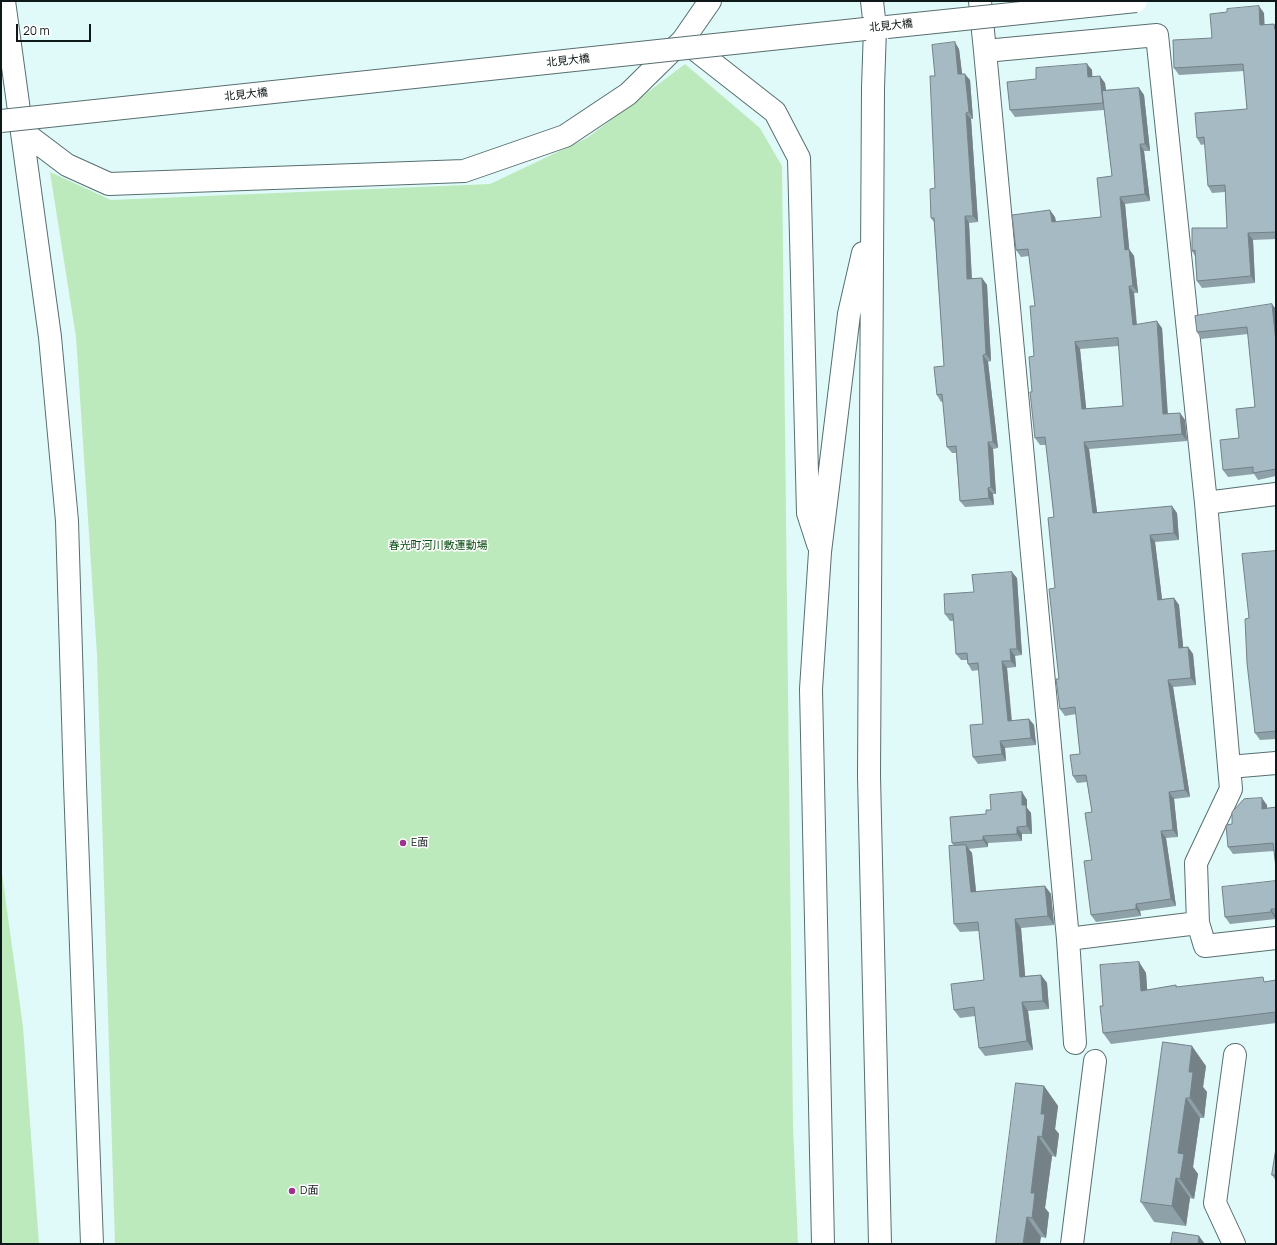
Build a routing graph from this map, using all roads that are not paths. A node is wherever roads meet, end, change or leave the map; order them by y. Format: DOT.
graph roads {
  1 [pos="4,1"];
  2 [pos="710,1"];
  3 [pos="872,1"];
  4 [pos="980,1"];
  5 [pos="1136,1"];
  6 [pos="875,28"];
  7 [pos="683,40"];
  8 [pos="985,51"];
  9 [pos="1,121"];
  10 [pos="22,131"];
  11 [pos="872,210"];
  12 [pos="1276,494"];
  13 [pos="1206,503"];
  14 [pos="820,552"];
  15 [pos="1276,763"];
  16 [pos="1229,767"];
  17 [pos="1198,923"];
  18 [pos="1276,938"];
  19 [pos="1068,939"];
  20 [pos="1075,1043"];
  21 [pos="1235,1055"];
  22 [pos="1095,1061"];
  23 [pos="92,1244"];
  24 [pos="823,1244"];
  25 [pos="880,1244"];
  26 [pos="1072,1244"];
  27 [pos="1234,1244"];
  1 -- 10 [label="street"];
  2 -- 7 [label="street"];
  3 -- 6 [label="street"];
  4 -- 8 [label="street"];
  5 -- 6 [label="street, 北見大橋, bridge"];
  6 -- 9 [label="street, 北見大橋, bridge"];
  6 -- 11 [label="street"];
  7 -- 10 [label="street"];
  7 -- 14 [label="street"];
  8 -- 13 [label="street"];
  8 -- 19 [label="street"];
  10 -- 23 [label="street"];
  11 -- 14 [label="street"];
  11 -- 25 [label="street"];
  12 -- 13 [label="street"];
  13 -- 16 [label="street"];
  14 -- 24 [label="street"];
  15 -- 16 [label="street"];
  16 -- 17 [label="street"];
  17 -- 18 [label="street"];
  17 -- 19 [label="street"];
  19 -- 20 [label="street"];
  21 -- 27 [label="street"];
  22 -- 26 [label="street"];
}
